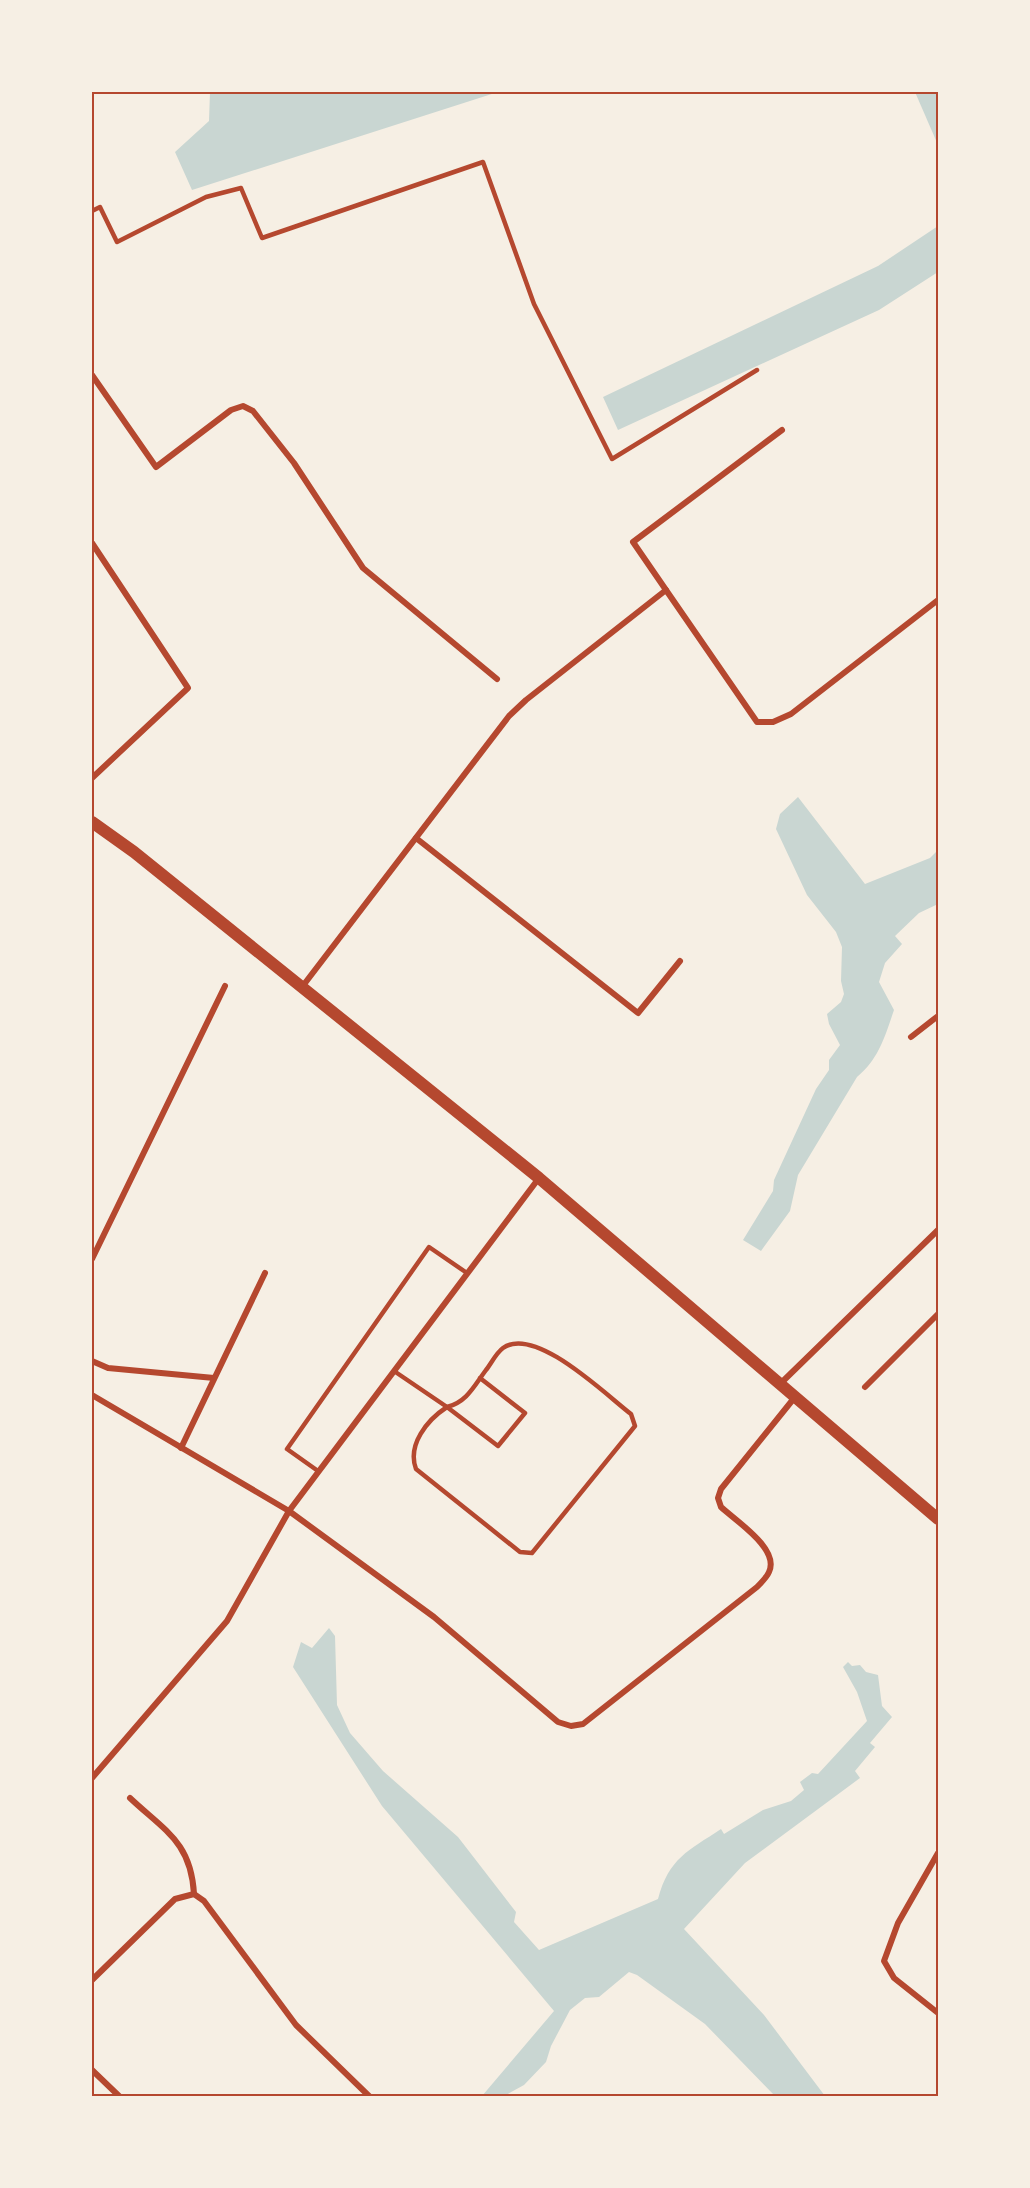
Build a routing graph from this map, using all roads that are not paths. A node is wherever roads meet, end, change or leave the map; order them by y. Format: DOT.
graph roads {
  1 [pos="92,211"];
  2 [pos="757,370"];
  3 [pos="92,375"];
  4 [pos="782,430"];
  5 [pos="92,543"];
  6 [pos="666,590"];
  7 [pos="939,600"];
  8 [pos="497,679"];
  9 [pos="92,778"];
  10 [pos="92,822"];
  11 [pos="416,838"];
  12 [pos="680,961"];
  13 [pos="225,986"];
  14 [pos="302,987"];
  15 [pos="939,1016"];
  16 [pos="911,1037"];
  17 [pos="539,1178"];
  18 [pos="939,1230"];
  19 [pos="94,1246"];
  20 [pos="92,1259"];
  21 [pos="265,1273"];
  22 [pos="467,1273"];
  23 [pos="939,1314"];
  24 [pos="92,1361"];
  25 [pos="394,1371"];
  26 [pos="214,1378"];
  27 [pos="480,1378"];
  28 [pos="780,1384"];
  29 [pos="865,1387"];
  30 [pos="92,1395"];
  31 [pos="795,1396"];
  32 [pos="447,1407"];
  33 [pos="181,1448"];
  34 [pos="318,1472"];
  35 [pos="289,1511"];
  36 [pos="939,1520"];
  37 [pos="92,1778"];
  38 [pos="130,1798"];
  39 [pos="939,1853"];
  40 [pos="194,1894"];
  41 [pos="92,1980"];
  42 [pos="939,2013"];
  43 [pos="92,2070"];
  44 [pos="120,2097"];
  45 [pos="369,2097"];
  1 -- 2 [label="lane"];
  3 -- 8 [label="street"];
  4 -- 6 [label="street"];
  5 -- 9 [label="street"];
  6 -- 7 [label="street"];
  6 -- 11 [label="street"];
  10 -- 14 [label="main road"];
  11 -- 12 [label="street"];
  11 -- 14 [label="street"];
  13 -- 19 [label="street"];
  14 -- 17 [label="main road"];
  15 -- 16 [label="street"];
  17 -- 22 [label="street"];
  17 -- 28 [label="main road"];
  18 -- 28 [label="street"];
  19 -- 20 [label="street"];
  21 -- 26 [label="street"];
  22 -- 25 [label="street"];
  22 -- 34 [label="lane"];
  23 -- 29 [label="street"];
  24 -- 26 [label="street"];
  25 -- 32 [label="lane"];
  25 -- 34 [label="street"];
  26 -- 33 [label="street"];
  27 -- 32 [label="lane"];
  27 -- 32 [label="lane"];
  27 -- 32 [label="lane"];
  28 -- 31 [label="main road"];
  30 -- 33 [label="street"];
  31 -- 35 [label="street"];
  31 -- 36 [label="main road"];
  33 -- 35 [label="street"];
  34 -- 35 [label="street"];
  35 -- 37 [label="street"];
  38 -- 40 [label="street"];
  39 -- 42 [label="street"];
  40 -- 41 [label="street"];
  40 -- 45 [label="street"];
  43 -- 44 [label="street"];
}
